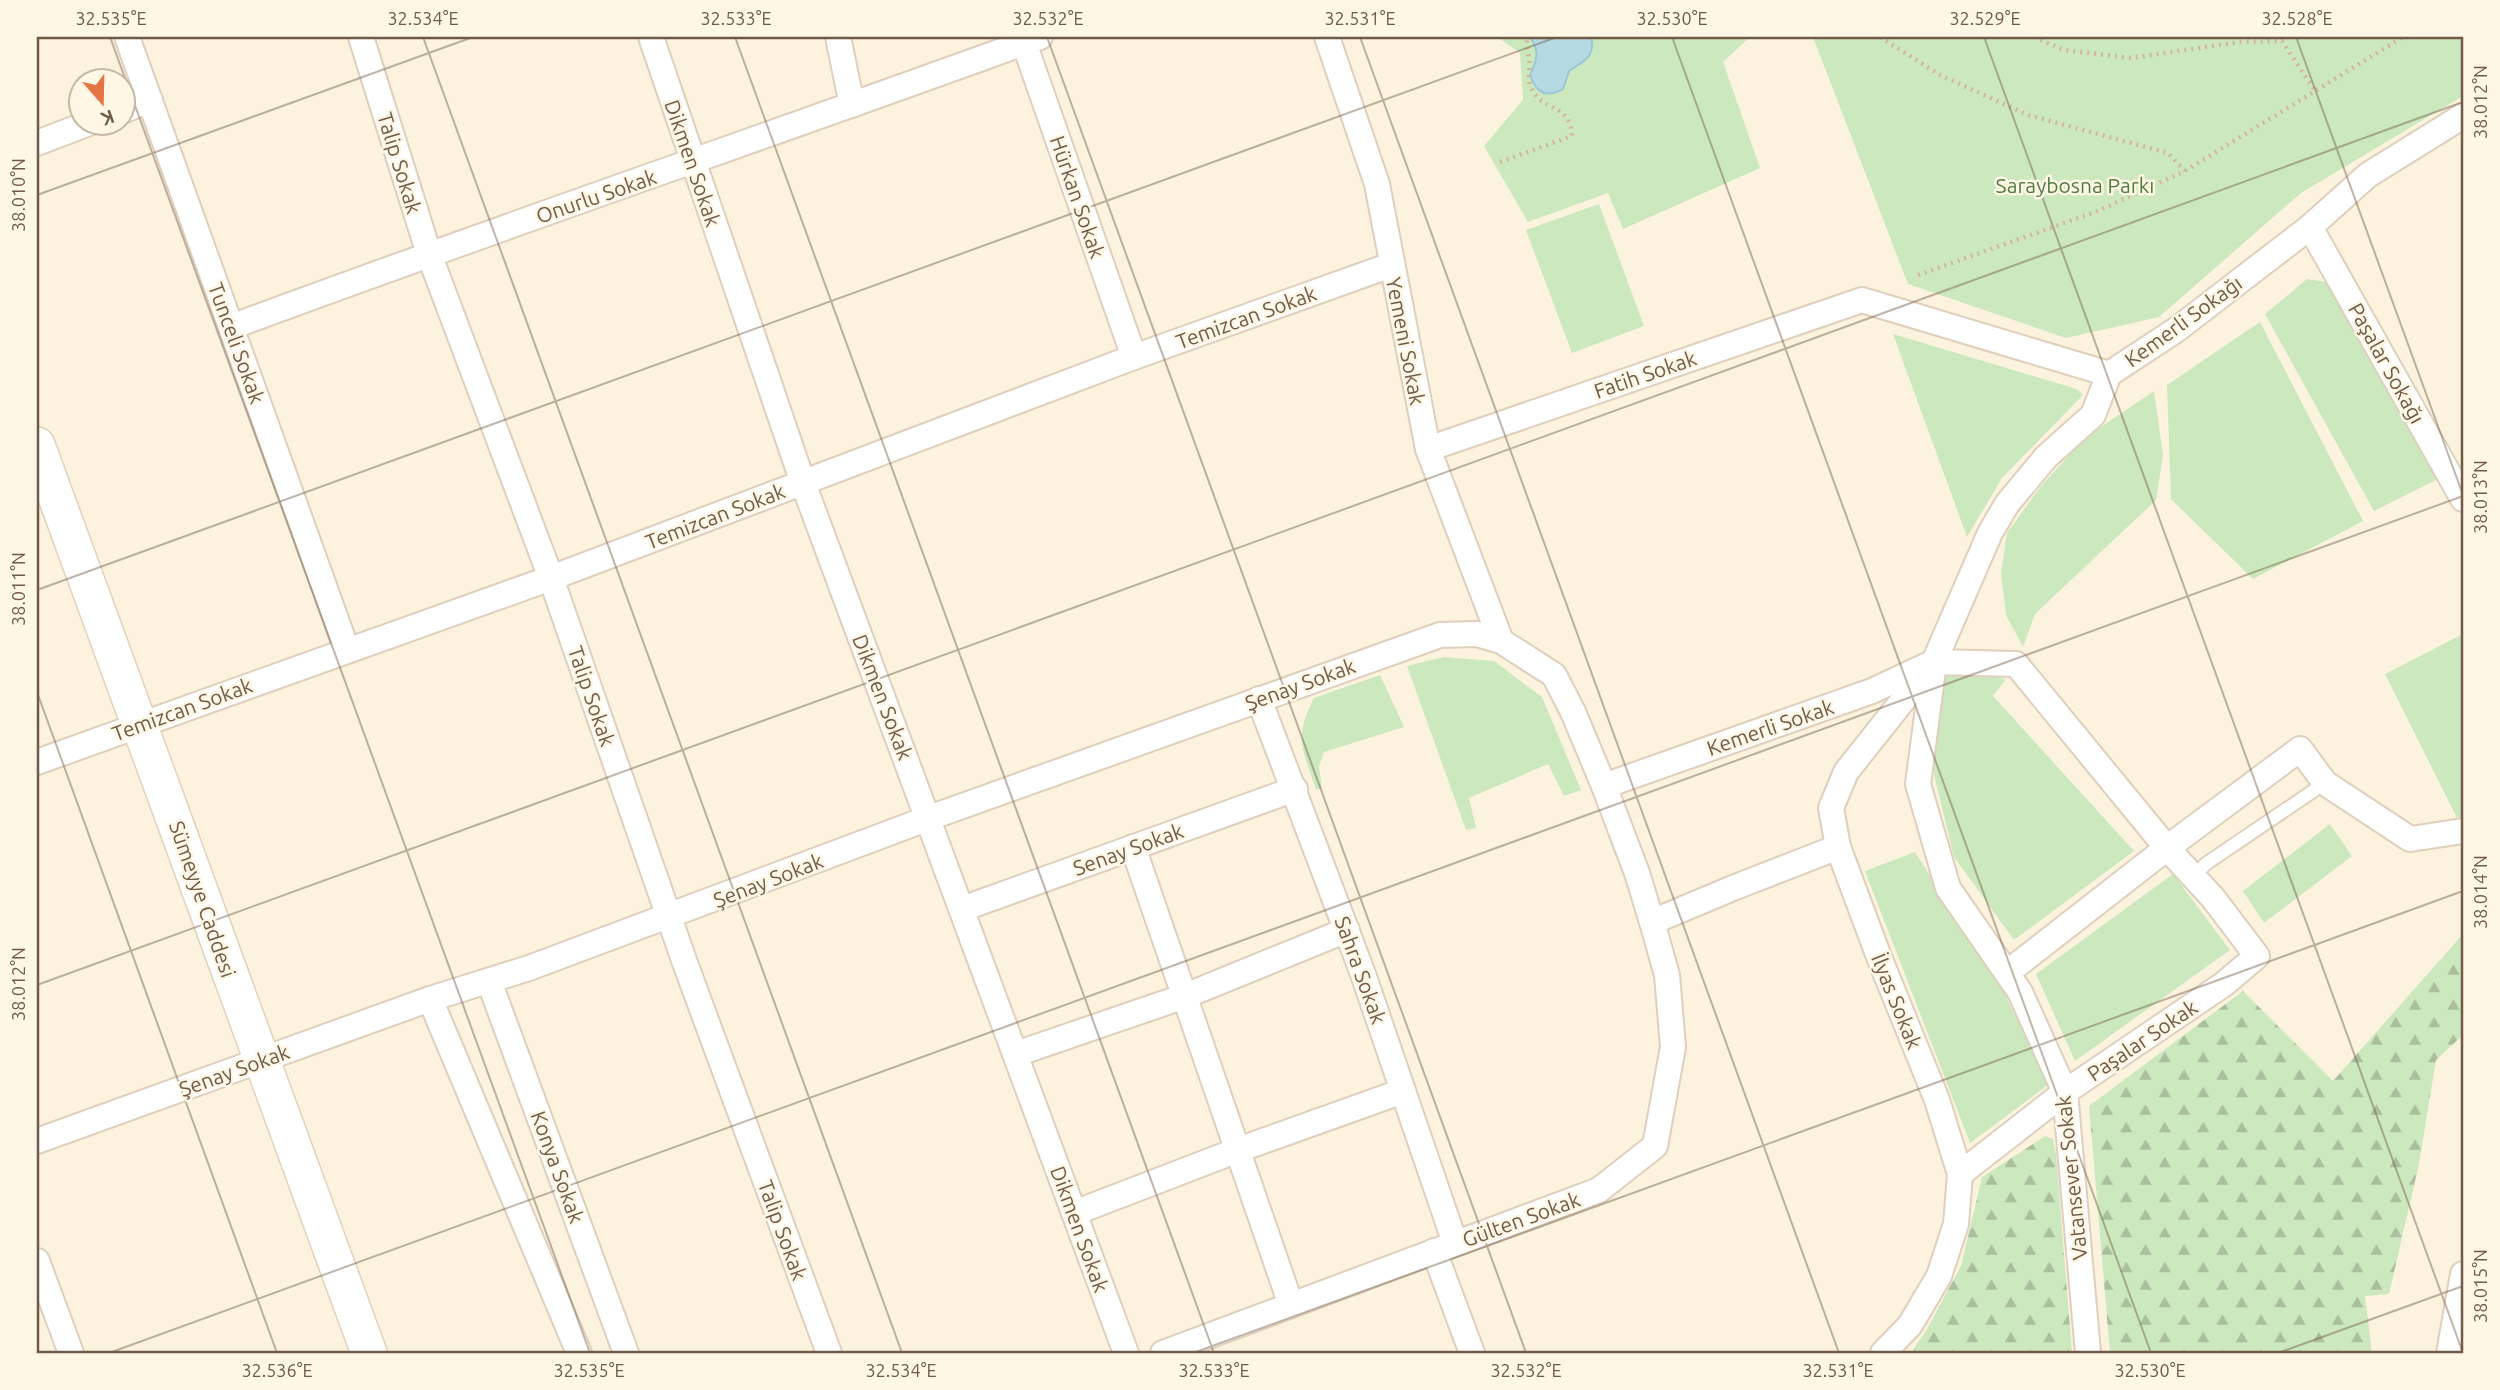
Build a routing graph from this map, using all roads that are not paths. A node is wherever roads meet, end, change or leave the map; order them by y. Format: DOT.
graph roads {
  1 [pos="127,37"];
  2 [pos="361,37"];
  3 [pos="650,37"];
  4 [pos="838,37"];
  5 [pos="1327,37"];
  6 [pos="1028,39"];
  7 [pos="150,100"];
  8 [pos="852,105"];
  9 [pos="136,106"];
  10 [pos="2463,116"];
  11 [pos="66,132"];
  12 [pos="37,143"];
  13 [pos="693,162"];
  14 [pos="2311,227"];
  15 [pos="429,254"];
  16 [pos="1391,265"];
  17 [pos="231,327"];
  18 [pos="1133,357"];
  19 [pos="2109,374"];
  20 [pos="37,445"];
  21 [pos="1428,449"];
  22 [pos="803,483"];
  23 [pos="2463,499"];
  24 [pos="551,578"];
  25 [pos="1501,641"];
  26 [pos="347,650"];
  27 [pos="1934,662"];
  28 [pos="1259,699"];
  29 [pos="141,723"];
  30 [pos="37,762"];
  31 [pos="2325,783"];
  32 [pos="1604,786"];
  33 [pos="1295,789"];
  34 [pos="929,818"];
  35 [pos="2463,831"];
  36 [pos="1133,847"];
  37 [pos="1838,847"];
  38 [pos="2167,848"];
  39 [pos="2193,876"];
  40 [pos="962,909"];
  41 [pos="669,917"];
  42 [pos="1652,922"];
  43 [pos="1347,930"];
  44 [pos="2008,972"];
  45 [pos="489,981"];
  46 [pos="1185,996"];
  47 [pos="430,999"];
  48 [pos="1016,1054"];
  49 [pos="260,1061"];
  50 [pos="1403,1091"];
  51 [pos="2065,1092"];
  52 [pos="37,1141"];
  53 [pos="1238,1150"];
  54 [pos="1960,1174"];
  55 [pos="1074,1213"];
  56 [pos="1444,1247"];
  57 [pos="37,1261"];
  58 [pos="2463,1274"];
  59 [pos="1291,1305"];
  60 [pos="71,1353"];
  61 [pos="369,1353"];
  62 [pos="579,1353"];
  63 [pos="626,1353"];
  64 [pos="829,1353"];
  65 [pos="1126,1353"];
  66 [pos="1163,1353"];
  67 [pos="1472,1353"];
  68 [pos="1883,1353"];
  69 [pos="2088,1353"];
  70 [pos="2449,1353"];
  1 -- 7 [label="street, Tunceli Sokak"];
  2 -- 15 [label="street, Talip Sokak"];
  3 -- 13 [label="street, Dikmen Sokak"];
  4 -- 8 [label="street"];
  5 -- 16 [label="street, Yemeni Sokak"];
  6 -- 8 [label="street, Onurlu Sokak"];
  6 -- 18 [label="street, Hürkan Sokak"];
  7 -- 9 [label="street"];
  7 -- 17 [label="street, Tunceli Sokak"];
  8 -- 13 [label="street, Onurlu Sokak"];
  10 -- 14 [label="street, Kemerli Sokağı"];
  11 -- 12 [label="street"];
  13 -- 15 [label="street, Onurlu Sokak"];
  13 -- 22 [label="street, Dikmen Sokak"];
  14 -- 19 [label="street, Kemerli Sokağı"];
  14 -- 23 [label="street, Paşalar Sokağı"];
  15 -- 17 [label="street, Onurlu Sokak"];
  15 -- 24 [label="street, Talip Sokak"];
  16 -- 18 [label="street, Temizcan Sokak"];
  16 -- 21 [label="street, Yemeni Sokak"];
  17 -- 26 [label="street, Tunceli Sokak"];
  18 -- 22 [label="street, Temizcan Sokak"];
  19 -- 21 [label="street, Fatih Sokak"];
  19 -- 27 [label="street, Kemerli Sokağı"];
  20 -- 29 [label="street, Sümeyye Caddesi"];
  21 -- 25 [label="street, Yemeni Sokak"];
  22 -- 24 [label="street, Temizcan Sokak"];
  22 -- 34 [label="street, Dikmen Sokak"];
  24 -- 26 [label="street, Temizcan Sokak"];
  24 -- 41 [label="street, Talip Sokak"];
  25 -- 28 [label="street, Şenay Sokak"];
  25 -- 32 [label="street, Gülten Sokak"];
  26 -- 29 [label="street, Temizcan Sokak"];
  27 -- 32 [label="street, Kemerli Sokak"];
  27 -- 37 [label="street, İlyas Sokak"];
  27 -- 38 [label="street"];
  27 -- 44 [label="street, Vatansever Sokak"];
  28 -- 33 [label="street, Sahra Sokak"];
  28 -- 34 [label="street, Şenay Sokak"];
  29 -- 30 [label="street, Temizcan Sokak"];
  29 -- 49 [label="street, Sümeyye Caddesi"];
  31 -- 35 [label="street"];
  31 -- 38 [label="street"];
  31 -- 39 [label="lane"];
  32 -- 42 [label="street, Gülten Sokak"];
  33 -- 36 [label="street, Senay Sokak"];
  33 -- 43 [label="street, Sahra Sokak"];
  34 -- 40 [label="street, Dikmen Sokak"];
  34 -- 41 [label="street, Şenay Sokak"];
  36 -- 40 [label="street, Senay Sokak"];
  36 -- 46 [label="street"];
  37 -- 42 [label="street"];
  37 -- 54 [label="street, İlyas Sokak"];
  38 -- 39 [label="street"];
  38 -- 44 [label="street"];
  39 -- 51 [label="street, Paşalar Sokak"];
  40 -- 48 [label="street, Dikmen Sokak"];
  41 -- 45 [label="street, Şenay Sokak"];
  41 -- 64 [label="street, Talip Sokak"];
  42 -- 56 [label="street, Gülten Sokak"];
  43 -- 46 [label="street"];
  43 -- 50 [label="street, Sahra Sokak"];
  44 -- 51 [label="street, Vatansever Sokak"];
  45 -- 47 [label="street, Şenay Sokak"];
  45 -- 63 [label="street, Konya Sokak"];
  46 -- 48 [label="street"];
  46 -- 53 [label="street"];
  47 -- 49 [label="street, Şenay Sokak"];
  47 -- 62 [label="street"];
  48 -- 55 [label="street, Dikmen Sokak"];
  49 -- 52 [label="street, Şenay Sokak"];
  49 -- 61 [label="street, Sümeyye Caddesi"];
  50 -- 53 [label="street"];
  50 -- 56 [label="street, Sahra Sokak"];
  51 -- 54 [label="street, Paşalar Sokak"];
  51 -- 69 [label="street, Vatansever Sokak"];
  53 -- 55 [label="street"];
  53 -- 59 [label="street"];
  54 -- 68 [label="street, İlyas Sokak"];
  55 -- 65 [label="street, Dikmen Sokak"];
  56 -- 59 [label="street, Gülten Sokak"];
  56 -- 67 [label="street, Sahra Sokak"];
  57 -- 60 [label="street"];
  58 -- 70 [label="street"];
  59 -- 66 [label="street, Gülten Sokak"];
}
